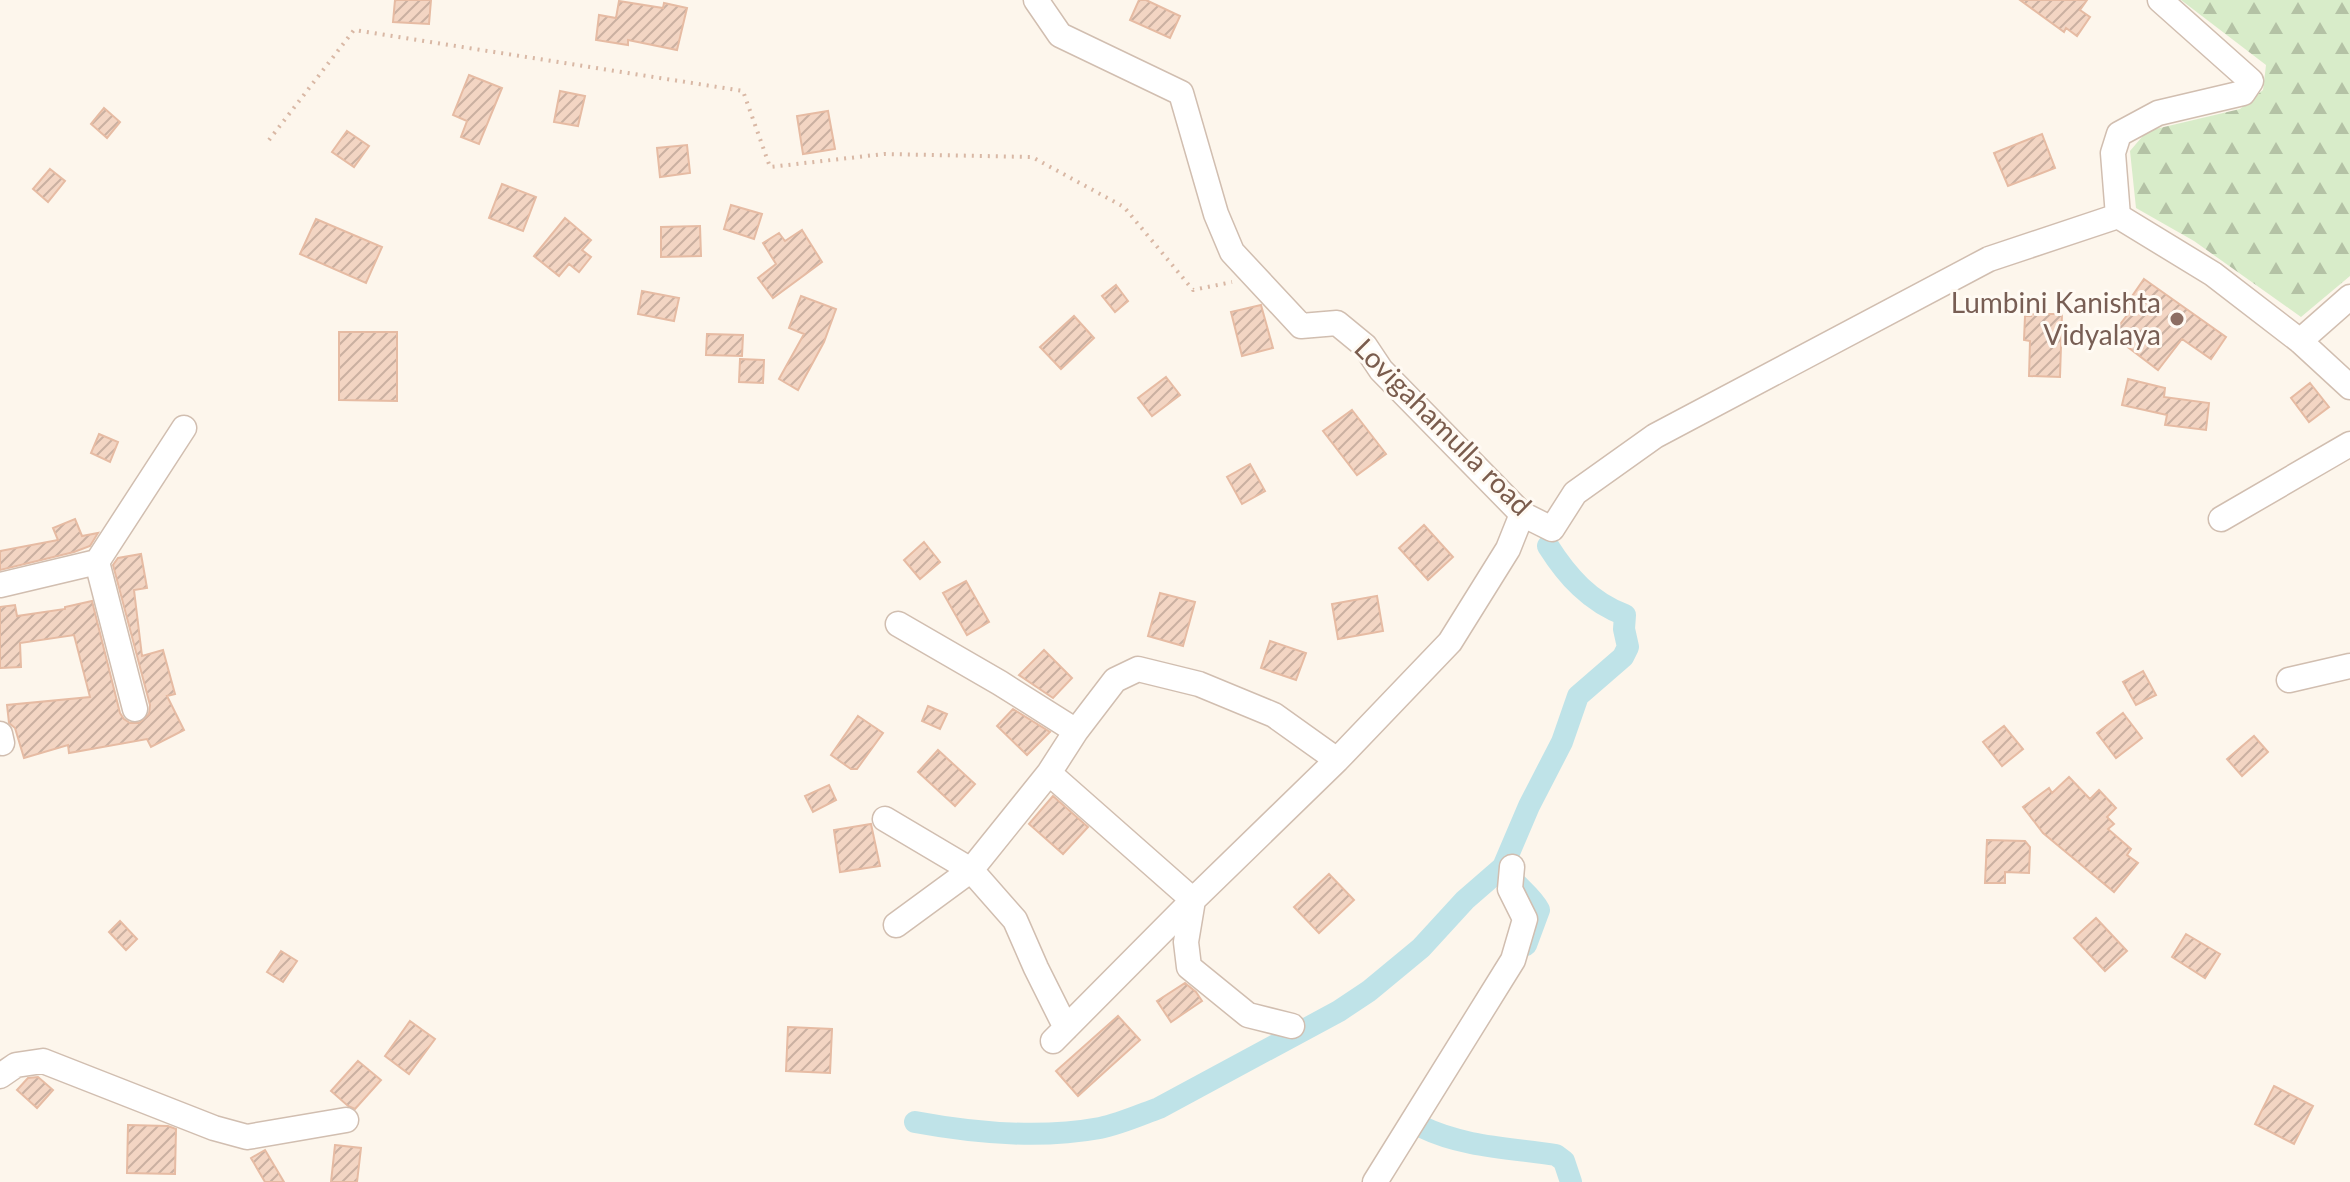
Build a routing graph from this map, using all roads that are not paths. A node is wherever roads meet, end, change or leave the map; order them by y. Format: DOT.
graph roads {
  1 [pos="1036,0"];
  2 [pos="2160,0"];
  3 [pos="2118,216"];
  4 [pos="2350,297"];
  5 [pos="2300,341"];
  6 [pos="2350,387"];
  7 [pos="184,428"];
  8 [pos="2350,444"];
  9 [pos="1522,514"];
  10 [pos="2221,519"];
  11 [pos="97,562"];
  12 [pos="0,585"];
  13 [pos="898,624"];
  14 [pos="2350,666"];
  15 [pos="2289,680"];
  16 [pos="135,709"];
  17 [pos="1076,731"];
  18 [pos="1337,760"];
  19 [pos="1049,773"];
  20 [pos="885,819"];
  21 [pos="971,870"];
  22 [pos="1511,878"];
  23 [pos="1193,900"];
  24 [pos="896,925"];
  25 [pos="1292,1026"];
  26 [pos="0,1076"];
  27 [pos="346,1120"];
  28 [pos="1375,1182"];
  1 -- 9 [label="street, Lovigahamulla road"];
  2 -- 3 [label="street"];
  3 -- 5 [label="street"];
  3 -- 9 [label="street, Lovigahamulla road"];
  4 -- 5 [label="street"];
  5 -- 6 [label="street"];
  7 -- 11 [label="street"];
  8 -- 10 [label="street"];
  9 -- 18 [label="street"];
  11 -- 12 [label="street"];
  11 -- 16 [label="street"];
  13 -- 17 [label="street"];
  14 -- 15 [label="street"];
  17 -- 18 [label="street"];
  17 -- 19 [label="street"];
  18 -- 23 [label="street"];
  19 -- 21 [label="street"];
  19 -- 23 [label="street"];
  20 -- 21 [label="street"];
  21 -- 23 [label="street"];
  21 -- 24 [label="street"];
  22 -- 28 [label="street"];
  23 -- 25 [label="street"];
  26 -- 27 [label="street"];
}
